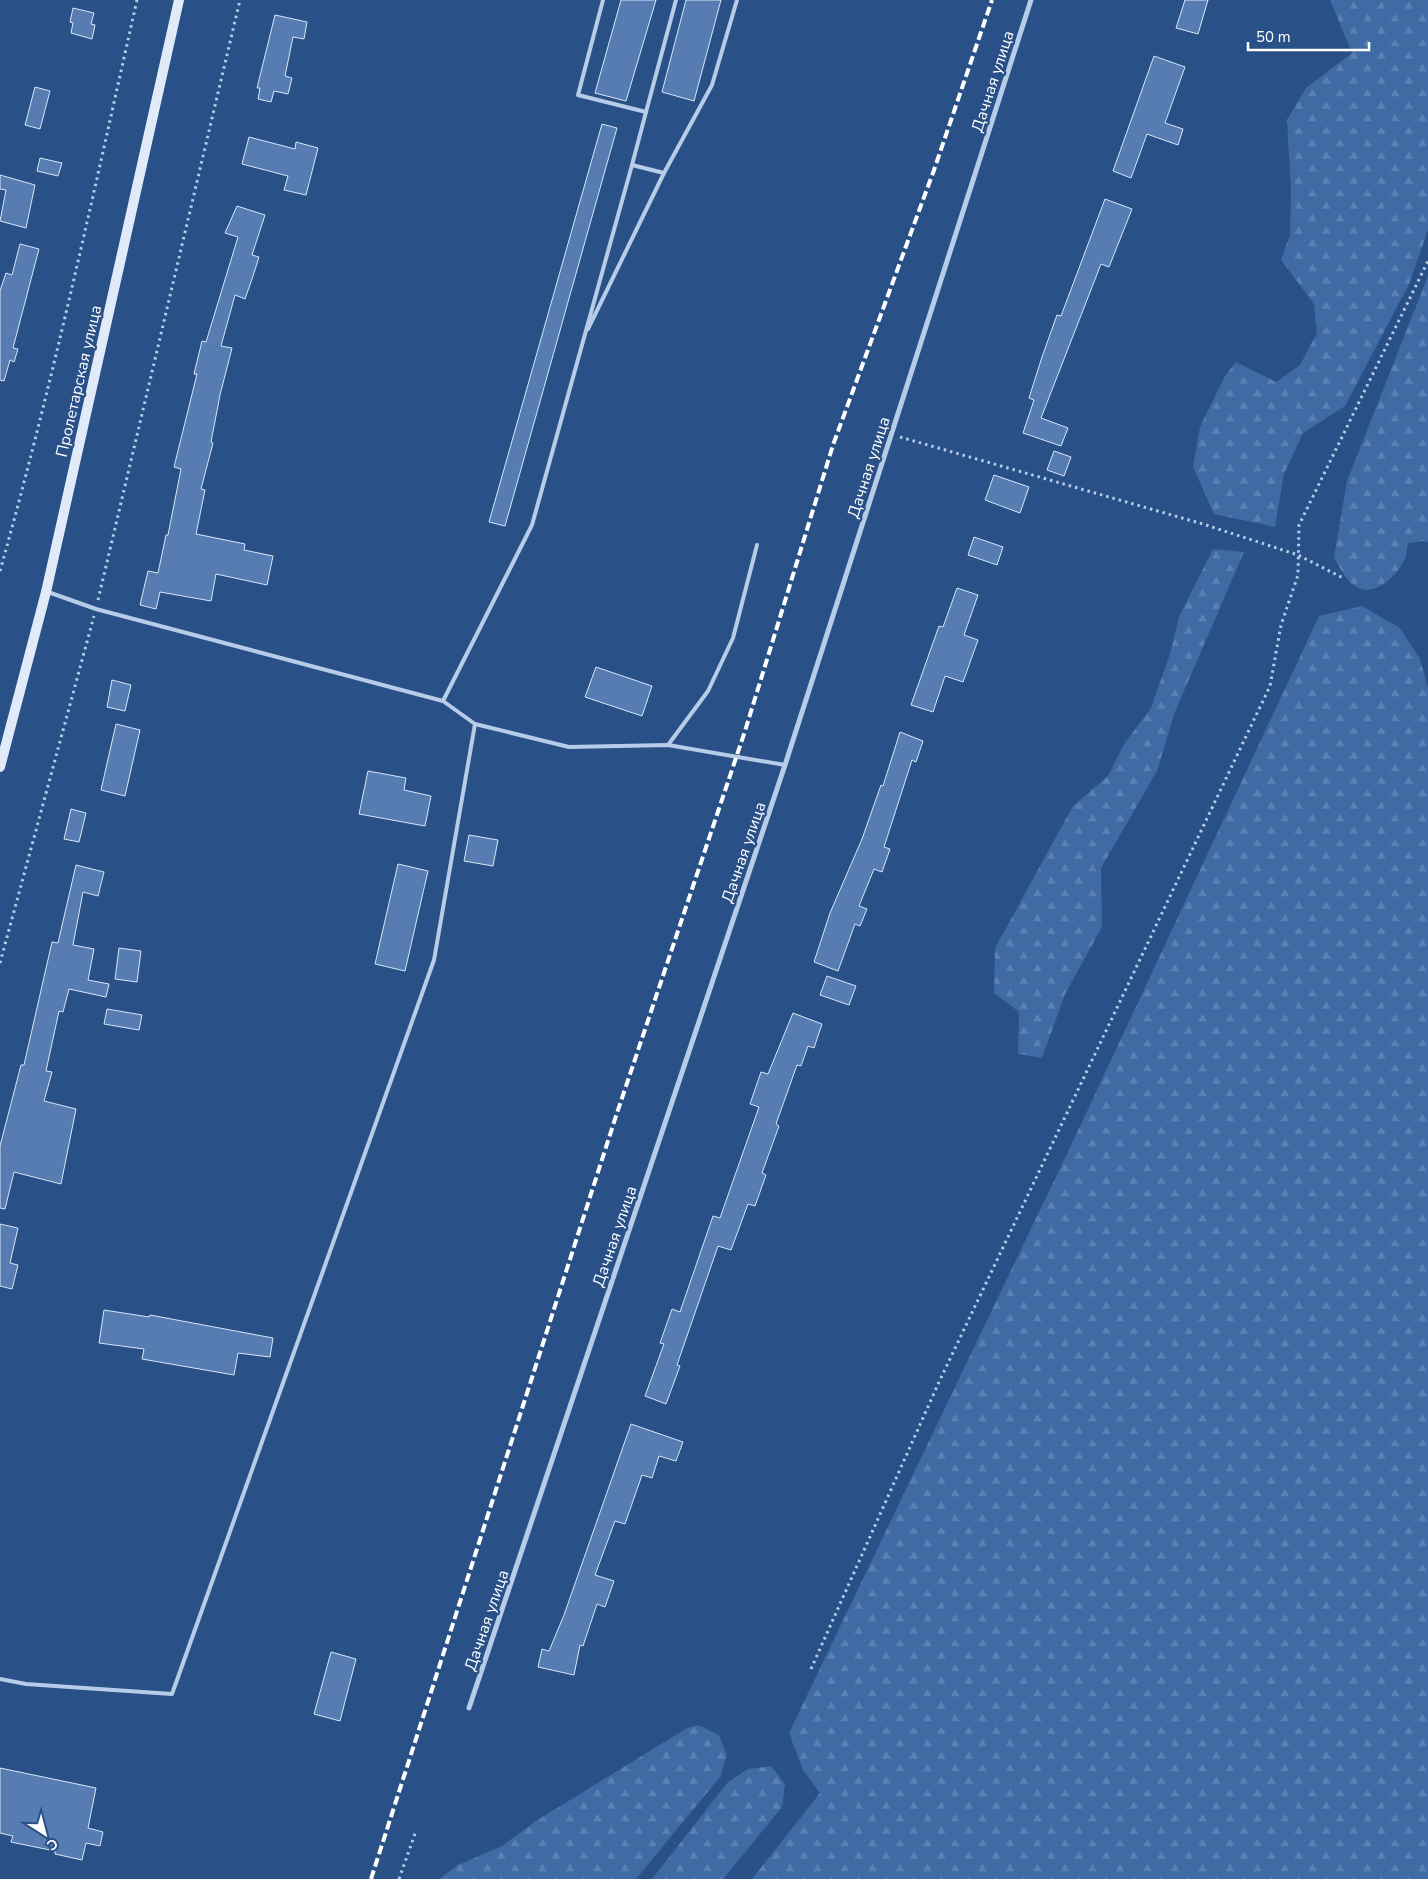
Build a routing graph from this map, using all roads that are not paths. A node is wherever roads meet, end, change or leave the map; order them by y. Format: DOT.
graph roads {
  1 [pos="179,0"];
  2 [pos="603,0"];
  3 [pos="676,0"];
  4 [pos="737,0"];
  5 [pos="1032,0"];
  6 [pos="646,112"];
  7 [pos="632,165"];
  8 [pos="664,173"];
  9 [pos="584,338"];
  10 [pos="756,545"];
  11 [pos="46,592"];
  12 [pos="443,701"];
  13 [pos="475,724"];
  14 [pos="668,746"];
  15 [pos="785,766"];
  16 [pos="0,767"];
  17 [pos="0,1679"];
  18 [pos="469,1708"];
  1 -- 11 [label="main road, Пролетарская улица"];
  2 -- 6 [label="lane"];
  3 -- 6 [label="lane"];
  4 -- 8 [label="lane"];
  5 -- 15 [label="street, Дачная улица"];
  6 -- 7 [label="lane"];
  7 -- 8 [label="lane"];
  7 -- 9 [label="lane"];
  8 -- 9 [label="lane"];
  9 -- 12 [label="lane"];
  10 -- 14 [label="lane"];
  11 -- 12 [label="lane"];
  11 -- 16 [label="main road, Пролетарская улица"];
  12 -- 13 [label="lane"];
  13 -- 14 [label="lane"];
  13 -- 17 [label="lane"];
  14 -- 15 [label="lane"];
  15 -- 18 [label="street, Дачная улица"];
}
